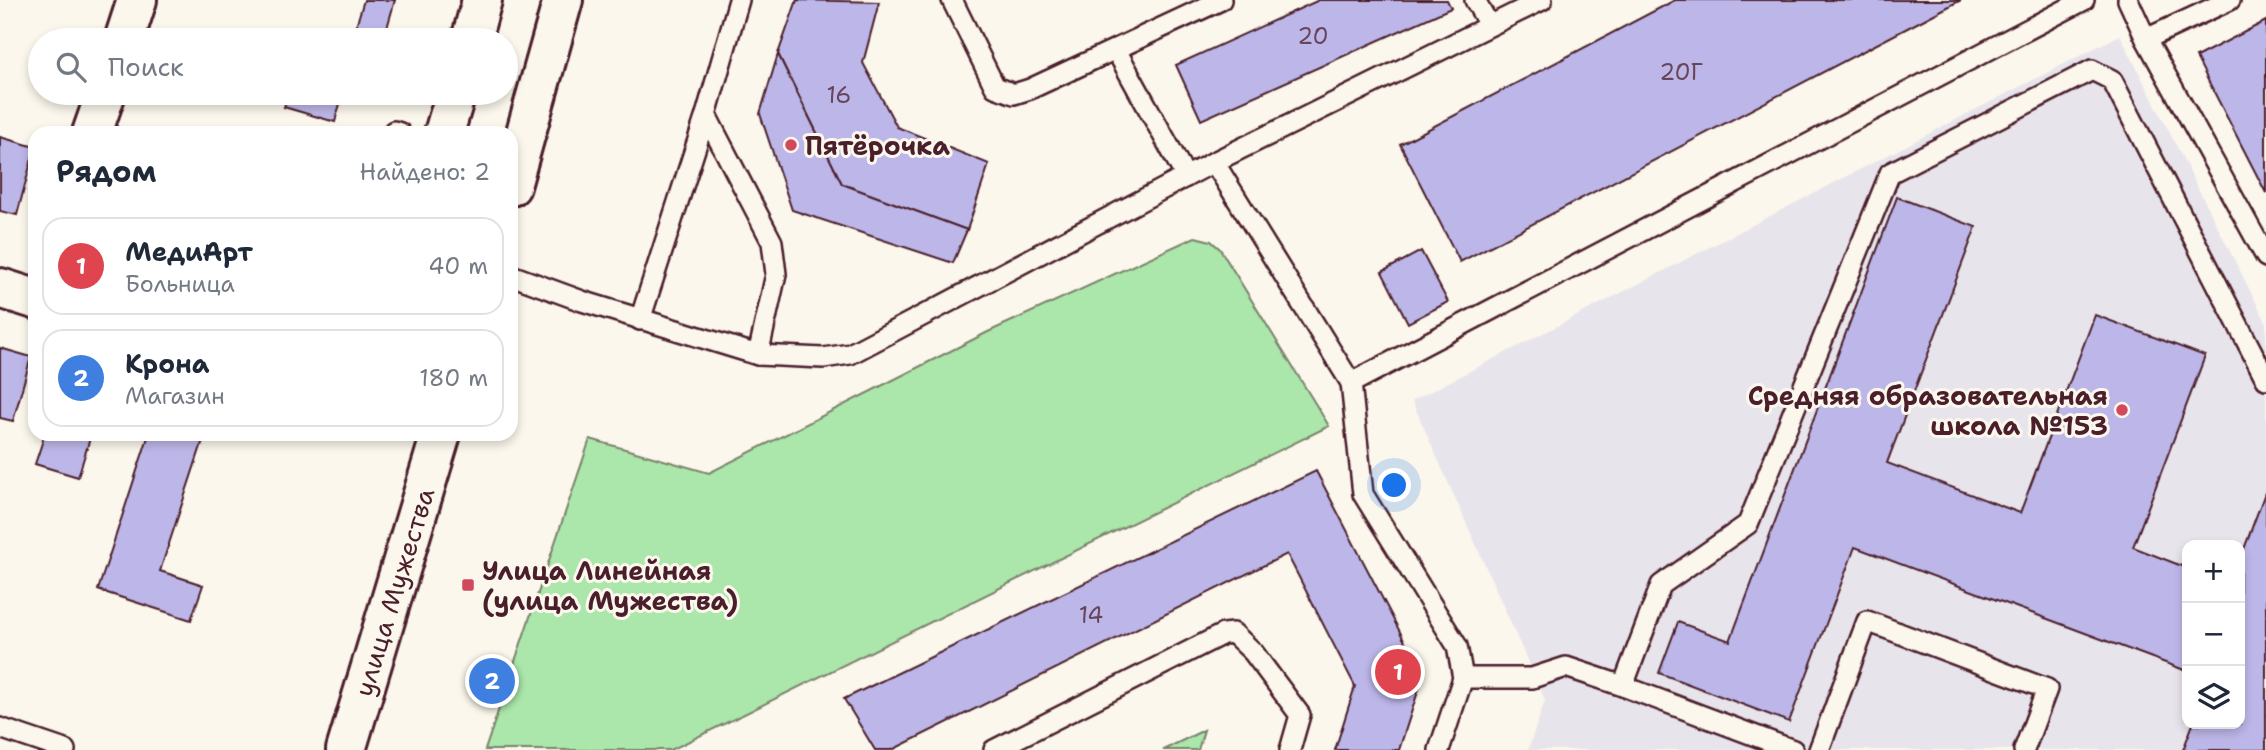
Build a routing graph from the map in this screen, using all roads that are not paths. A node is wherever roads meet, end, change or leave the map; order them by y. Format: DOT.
graph roads {
  1 [pos="137,0"];
  2 [pos="482,0"];
  3 [pos="563,0"];
  4 [pos="739,0"];
  5 [pos="952,0"];
  6 [pos="1221,0"];
  7 [pos="1475,0"];
  8 [pos="1542,0"];
  9 [pos="2084,0"];
  10 [pos="2128,0"];
  11 [pos="2230,0"];
  12 [pos="1489,25"];
  13 [pos="128,28"];
  14 [pos="474,28"];
  15 [pos="2146,39"];
  16 [pos="1116,50"];
  17 [pos="102,105"];
  18 [pos="452,105"];
  19 [pos="706,115"];
  20 [pos="94,126"];
  21 [pos="446,126"];
  22 [pos="518,161"];
  23 [pos="1214,162"];
  24 [pos="1185,177"];
  25 [pos="2266,257"];
  26 [pos="518,277"];
  27 [pos="0,288"];
  28 [pos="28,297"];
  29 [pos="640,320"];
  30 [pos="758,355"];
  31 [pos="2266,379"];
  32 [pos="1351,383"];
  33 [pos="439,441"];
  34 [pos="1463,678"];
  35 [pos="1623,686"];
  36 [pos="0,728"];
  37 [pos="65,750"];
  38 [pos="346,750"];
  39 [pos="994,750"];
  40 [pos="1290,750"];
  41 [pos="1439,750"];
  42 [pos="1793,750"];
  43 [pos="1819,750"];
  44 [pos="2024,750"];
  1 -- 13 [label="main road"];
  2 -- 14 [label="main road"];
  3 -- 22 [label="main road"];
  4 -- 19 [label="lane"];
  5 -- 16 [label="lane"];
  6 -- 16 [label="lane"];
  7 -- 12 [label="lane"];
  8 -- 12 [label="lane"];
  9 -- 32 [label="lane"];
  10 -- 15 [label="lane"];
  11 -- 15 [label="lane"];
  12 -- 23 [label="lane"];
  15 -- 25 [label="lane"];
  16 -- 24 [label="lane"];
  17 -- 20 [label="main road"];
  18 -- 21 [label="main road"];
  19 -- 29 [label="lane"];
  19 -- 30 [label="lane"];
  23 -- 24 [label="lane"];
  23 -- 32 [label="lane"];
  24 -- 30 [label="lane"];
  26 -- 29 [label="lane"];
  27 -- 28 [label="main road"];
  29 -- 30 [label="lane"];
  31 -- 35 [label="lane"];
  32 -- 34 [label="lane"];
  33 -- 38 [label="main road, улица Мужества"];
  34 -- 35 [label="lane"];
  34 -- 41 [label="lane"];
  35 -- 42 [label="lane"];
  36 -- 37 [label="lane"];
  39 -- 40 [label="lane"];
  43 -- 44 [label="lane"];
}
